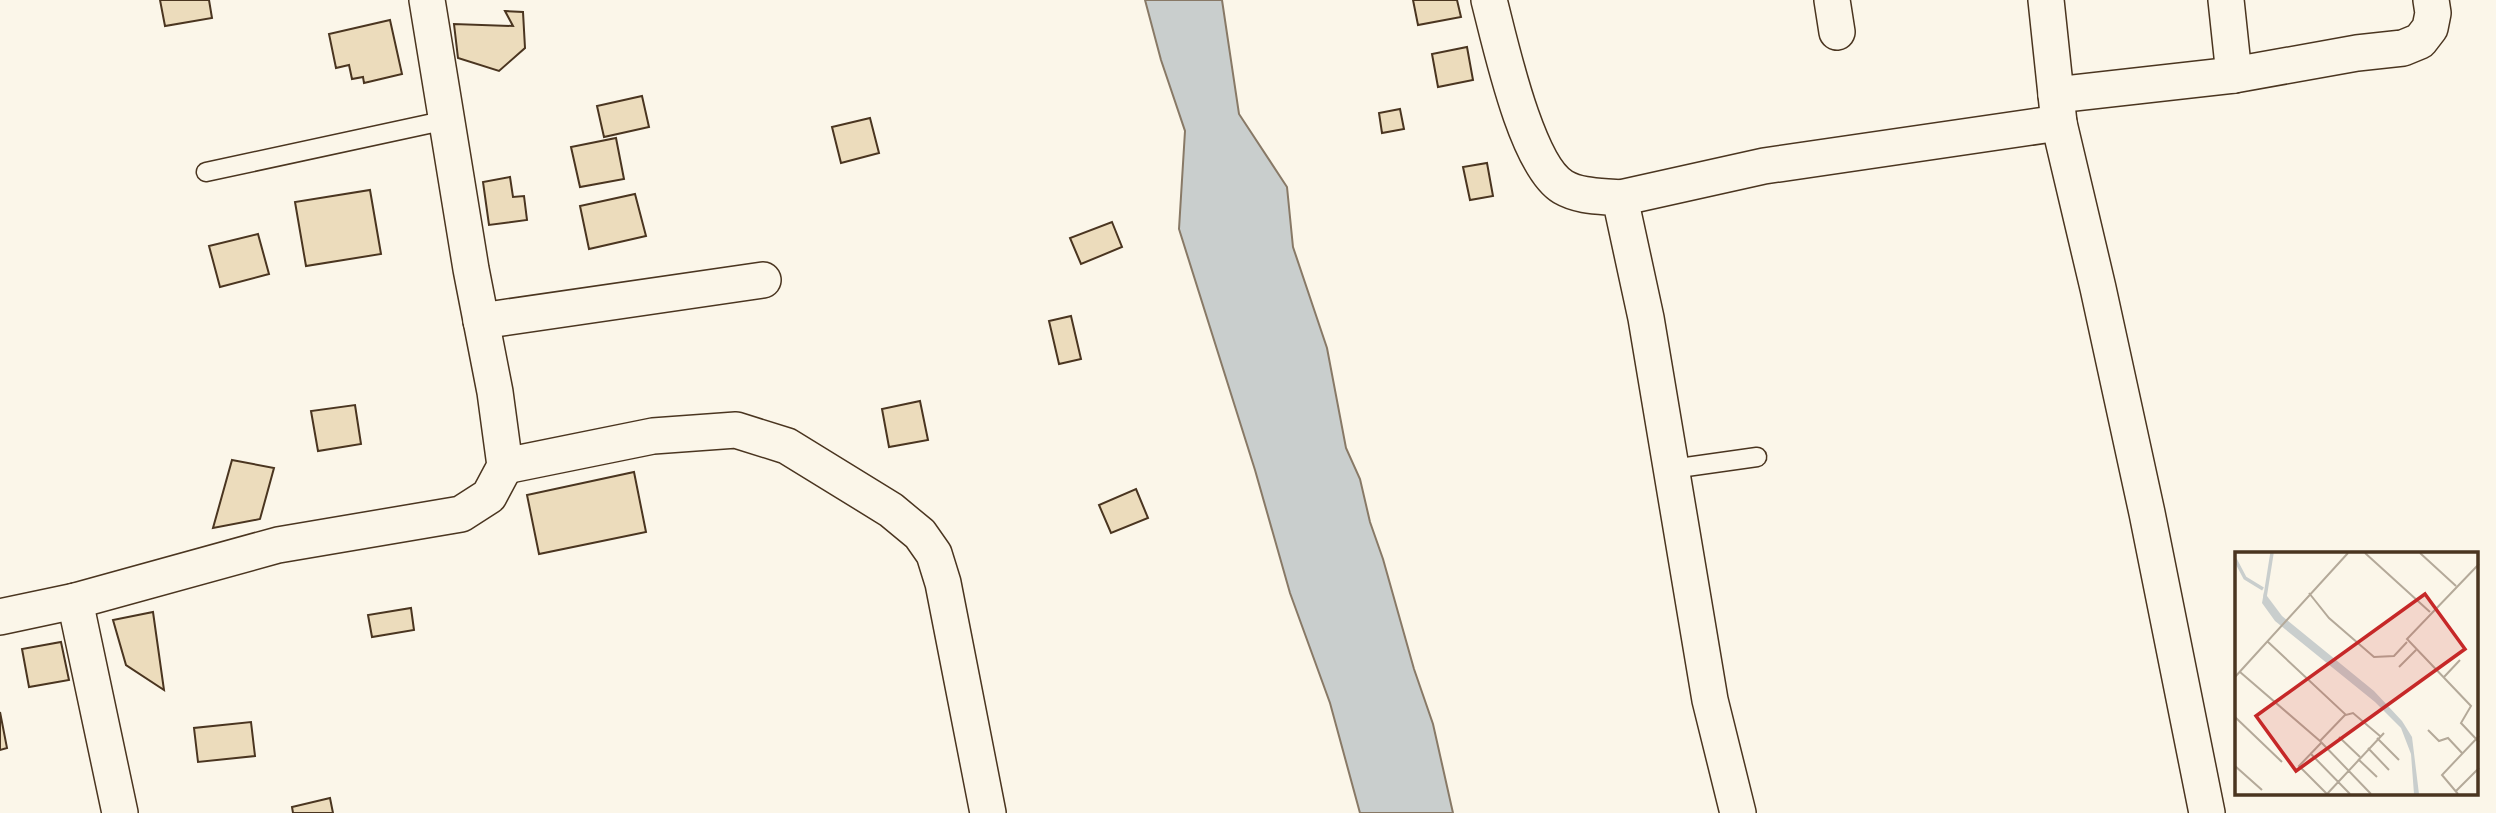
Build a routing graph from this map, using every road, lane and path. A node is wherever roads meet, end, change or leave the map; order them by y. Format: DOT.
graph roads {
  1 [pos="427,0"];
  2 [pos="1489,0"];
  3 [pos="2046,0"];
  4 [pos="2226,0"];
  5 [pos="2431,0"];
  6 [pos="2234,75"];
  7 [pos="2057,109"];
  8 [pos="447,120"];
  9 [pos="206,172"];
  10 [pos="1620,198"];
  11 [pos="764,280"];
  12 [pos="481,321"];
  13 [pos="1758,457"];
  14 [pos="505,466"];
  15 [pos="1672,469"];
  16 [pos="75,601"];
  17 [pos="0,617"];
  18 [pos="120,813"];
  19 [pos="988,813"];
  20 [pos="1738,813"];
  21 [pos="2207,813"];
  1 -- 8 [label="street"];
  2 -- 10 [label="street"];
  3 -- 7 [label="street"];
  4 -- 6 [label="street"];
  5 -- 6 [label="street"];
  6 -- 7 [label="street"];
  7 -- 10 [label="street"];
  7 -- 21 [label="street"];
  8 -- 9 [label="lane"];
  8 -- 12 [label="street"];
  10 -- 15 [label="street"];
  11 -- 12 [label="street"];
  12 -- 14 [label="street"];
  13 -- 15 [label="lane"];
  14 -- 16 [label="street"];
  14 -- 19 [label="street"];
  15 -- 20 [label="street"];
  16 -- 17 [label="street"];
  16 -- 18 [label="street"];
}
